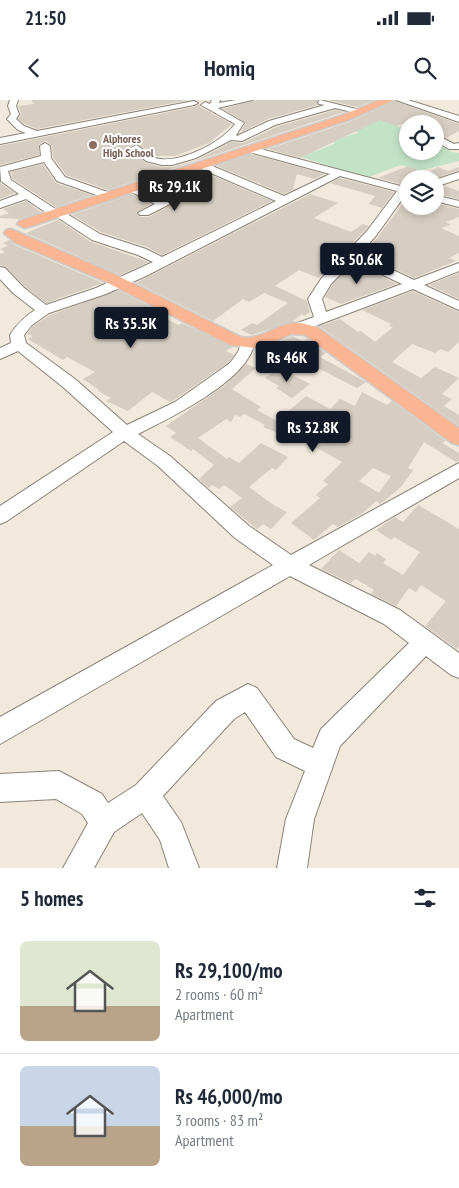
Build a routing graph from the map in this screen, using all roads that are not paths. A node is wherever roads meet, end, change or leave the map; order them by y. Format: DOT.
graph roads {
  1 [pos="14,100"];
  2 [pos="184,100"];
  3 [pos="248,100"];
  4 [pos="314,100"];
  5 [pos="386,100"];
  6 [pos="400,100"];
  7 [pos="194,103"];
  8 [pos="215,104"];
  9 [pos="335,105"];
  10 [pos="360,111"];
  11 [pos="459,119"];
  12 [pos="37,134"];
  13 [pos="234,138"];
  14 [pos="0,141"];
  15 [pos="444,143"];
  16 [pos="43,144"];
  17 [pos="459,146"];
  18 [pos="136,148"];
  19 [pos="249,148"];
  20 [pos="46,158"];
  21 [pos="201,165"];
  22 [pos="2,169"];
  23 [pos="341,172"];
  24 [pos="459,175"];
  25 [pos="444,181"];
  26 [pos="132,188"];
  27 [pos="399,188"];
  28 [pos="26,196"];
  29 [pos="109,196"];
  30 [pos="399,198"];
  31 [pos="444,200"];
  32 [pos="286,201"];
  33 [pos="459,204"];
  34 [pos="0,205"];
  35 [pos="56,213"];
  36 [pos="144,213"];
  37 [pos="9,229"];
  38 [pos="351,255"];
  39 [pos="162,262"];
  40 [pos="459,267"];
  41 [pos="0,271"];
  42 [pos="119,282"];
  43 [pos="414,285"];
  44 [pos="459,306"];
  45 [pos="44,310"];
  46 [pos="321,318"];
  47 [pos="297,328"];
  48 [pos="247,344"];
  49 [pos="19,345"];
  50 [pos="0,354"];
  51 [pos="125,433"];
  52 [pos="459,438"];
  53 [pos="459,470"];
  54 [pos="0,516"];
  55 [pos="290,566"];
  56 [pos="425,642"];
  57 [pos="459,667"];
  58 [pos="0,731"];
  59 [pos="320,764"];
  60 [pos="0,788"];
  61 [pos="146,795"];
  62 [pos="104,822"];
  63 [pos="78,868"];
  64 [pos="184,868"];
  65 [pos="292,868"];
  1 -- 12 [label="street"];
  2 -- 7 [label="street"];
  3 -- 8 [label="street"];
  4 -- 9 [label="street"];
  5 -- 10 [label="main road"];
  6 -- 11 [label="street"];
  7 -- 8 [label="street"];
  7 -- 12 [label="street"];
  8 -- 13 [label="street"];
  9 -- 10 [label="street"];
  9 -- 13 [label="street"];
  10 -- 19 [label="main road"];
  12 -- 14 [label="street"];
  13 -- 18 [label="street"];
  13 -- 19 [label="street"];
  15 -- 17 [label="street"];
  16 -- 20 [label="street"];
  19 -- 21 [label="main road"];
  19 -- 23 [label="street"];
  20 -- 22 [label="street"];
  20 -- 29 [label="street"];
  21 -- 26 [label="main road"];
  21 -- 32 [label="street"];
  22 -- 28 [label="street"];
  23 -- 27 [label="street"];
  23 -- 32 [label="street"];
  24 -- 25 [label="street"];
  26 -- 29 [label="main road"];
  26 -- 36 [label="street"];
  28 -- 34 [label="street"];
  28 -- 35 [label="street"];
  29 -- 35 [label="main road"];
  30 -- 38 [label="street"];
  31 -- 33 [label="street"];
  32 -- 39 [label="street"];
  35 -- 37 [label="main road"];
  35 -- 39 [label="street"];
  37 -- 42 [label="main road"];
  38 -- 43 [label="street"];
  38 -- 46 [label="street"];
  39 -- 42 [label="street"];
  40 -- 43 [label="street"];
  41 -- 45 [label="street"];
  42 -- 45 [label="street"];
  42 -- 48 [label="main road"];
  43 -- 44 [label="street"];
  43 -- 46 [label="street"];
  45 -- 49 [label="street"];
  46 -- 47 [label="street"];
  47 -- 48 [label="main road"];
  47 -- 52 [label="main road"];
  48 -- 51 [label="street"];
  49 -- 50 [label="street"];
  49 -- 51 [label="street"];
  51 -- 54 [label="street"];
  51 -- 55 [label="street"];
  53 -- 55 [label="street"];
  55 -- 56 [label="street"];
  55 -- 58 [label="street"];
  56 -- 57 [label="street"];
  56 -- 59 [label="street"];
  59 -- 61 [label="street"];
  59 -- 65 [label="street"];
  60 -- 62 [label="street"];
  61 -- 62 [label="street"];
  61 -- 64 [label="street"];
  62 -- 63 [label="street"];
}
